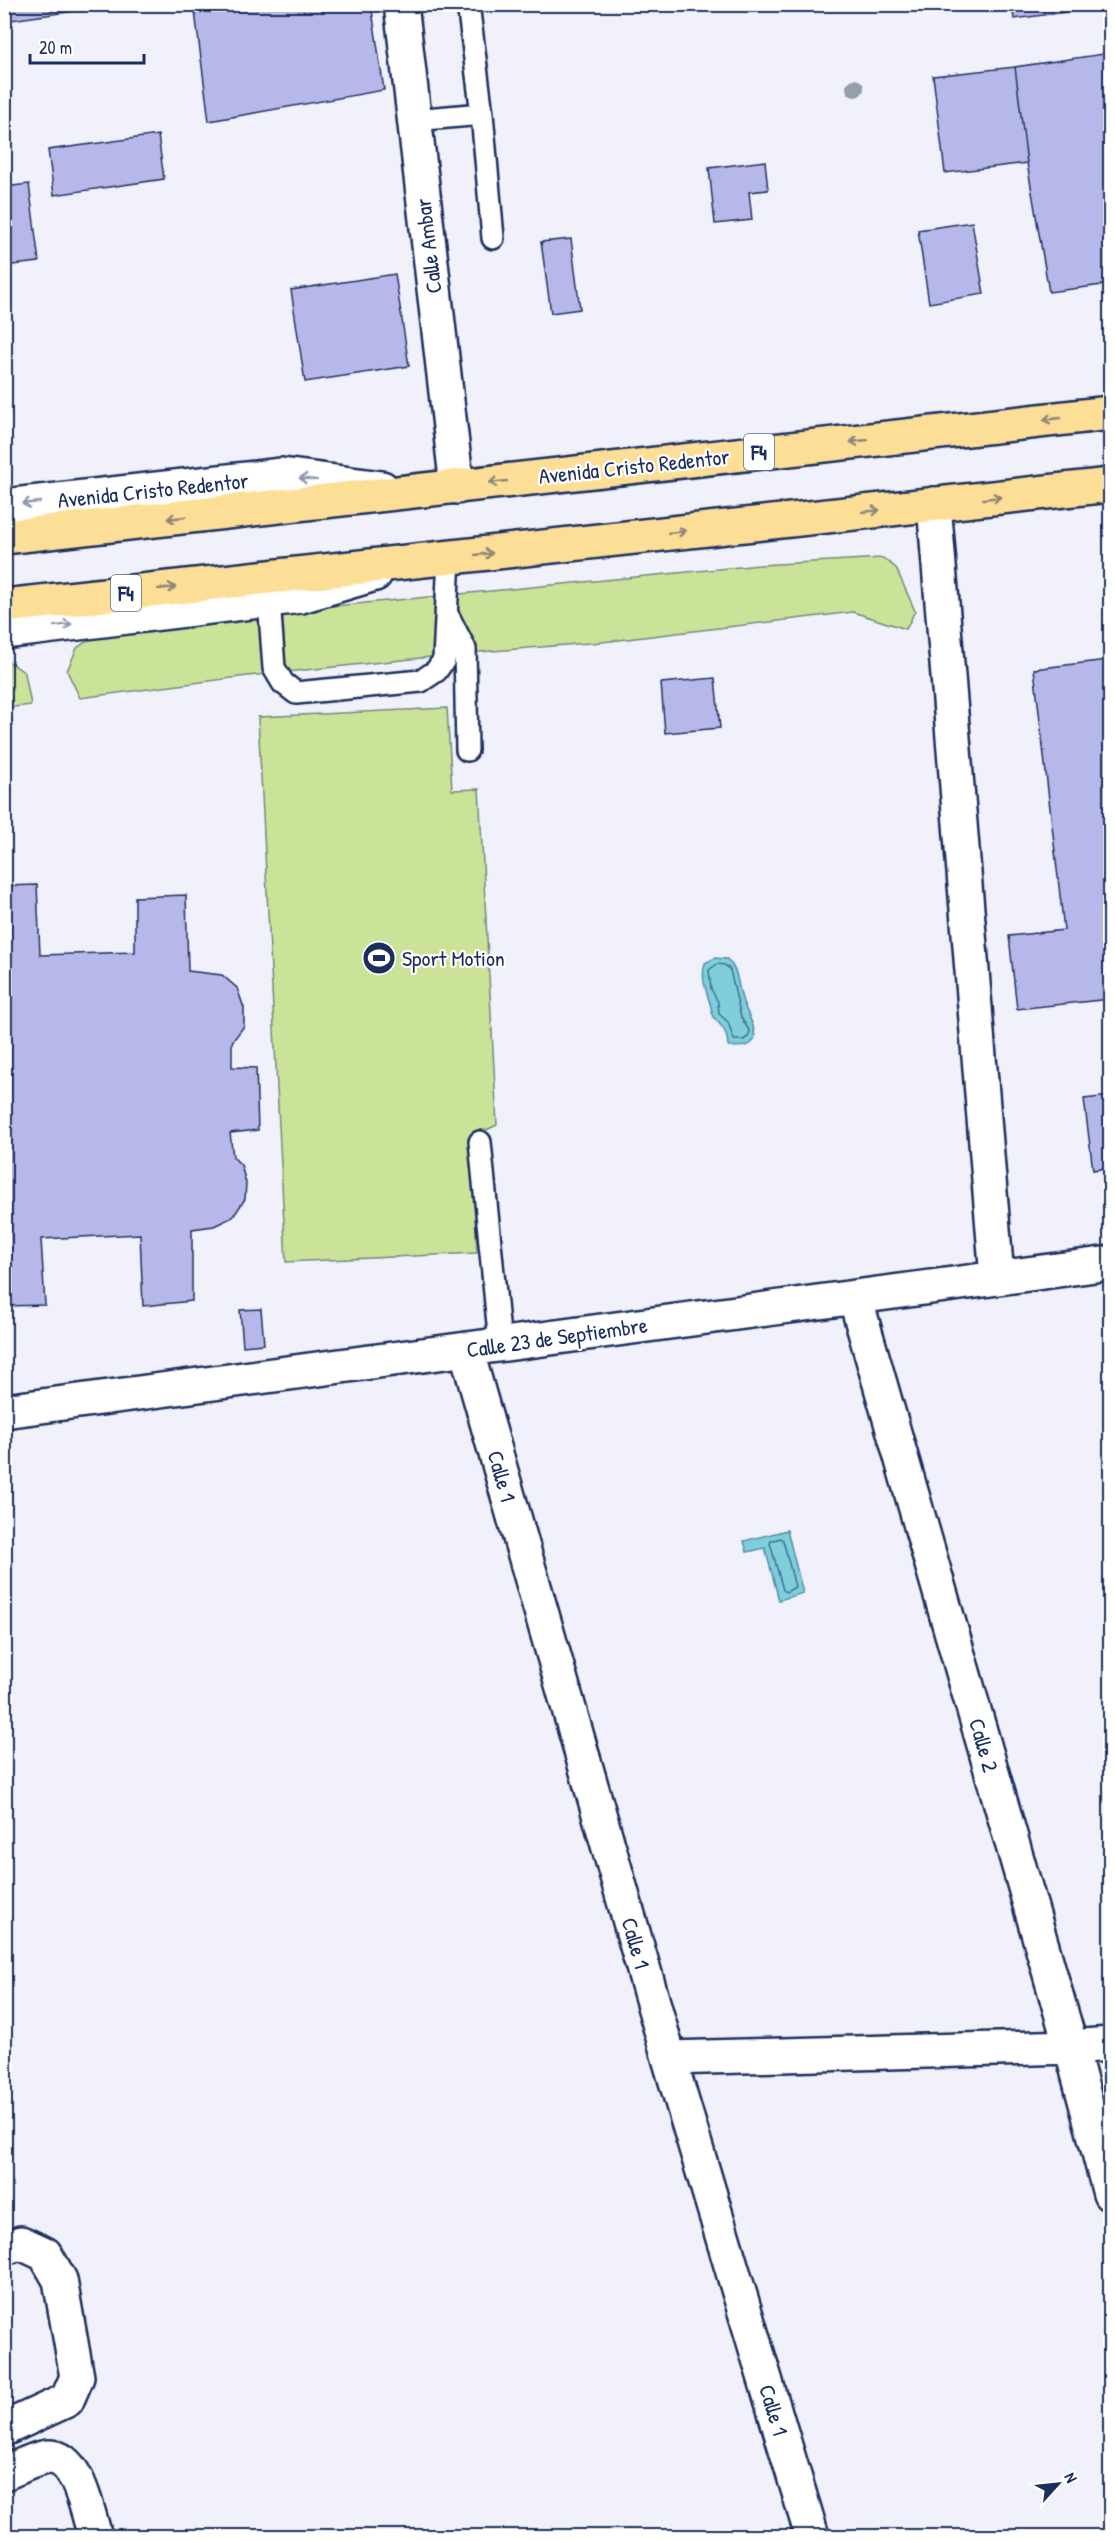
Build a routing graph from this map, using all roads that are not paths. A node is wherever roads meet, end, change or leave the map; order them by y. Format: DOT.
graph roads {
  1 [pos="401,4"];
  2 [pos="468,4"];
  3 [pos="482,114"];
  4 [pos="414,120"];
  5 [pos="494,238"];
  6 [pos="1110,413"];
  7 [pos="1110,484"];
  8 [pos="456,487"];
  9 [pos="408,492"];
  10 [pos="934,504"];
  11 [pos="4,506"];
  12 [pos="4,537"];
  13 [pos="437,559"];
  14 [pos="258,590"];
  15 [pos="4,606"];
  16 [pos="446,612"];
  17 [pos="4,632"];
  18 [pos="467,750"];
  19 [pos="480,1142"];
  20 [pos="1110,1263"];
  21 [pos="997,1278"];
  22 [pos="855,1297"];
  23 [pos="500,1344"];
  24 [pos="466,1349"];
  25 [pos="4,1410"];
  26 [pos="1110,2044"];
  27 [pos="1071,2047"];
  28 [pos="669,2058"];
  29 [pos="1110,2194"];
  30 [pos="4,2248"];
  31 [pos="4,2430"];
  32 [pos="4,2473"];
  33 [pos="95,2536"];
  34 [pos="812,2536"];
  1 -- 4 [label="street, Calle Ambar"];
  2 -- 3 [label="lane"];
  3 -- 4 [label="lane"];
  3 -- 5 [label="lane"];
  4 -- 8 [label="street, Calle Ambar"];
  6 -- 8 [label="highway, Avenida Cristo Redentor / F4, one-way"];
  10 -- 7 [label="highway, F4, one-way"];
  8 -- 9 [label="highway, Avenida Cristo Redentor / F4"];
  9 -- 11 [label="street, Avenida Cristo Redentor, one-way"];
  9 -- 12 [label="highway, Avenida Cristo Redentor / F4, one-way"];
  13 -- 10 [label="highway, F4, one-way"];
  10 -- 21 [label="street"];
  13 -- 14 [label="highway, F4"];
  13 -- 16 [label="lane"];
  15 -- 14 [label="highway, F4, one-way"];
  14 -- 16 [label="lane"];
  17 -- 14 [label="street, one-way"];
  16 -- 18 [label="lane"];
  19 -- 23 [label="lane"];
  20 -- 21 [label="street, Calle 23 de Septiembre"];
  21 -- 22 [label="street, Calle 23 de Septiembre"];
  22 -- 23 [label="street, Calle 23 de Septiembre"];
  22 -- 27 [label="street, Calle 2"];
  23 -- 24 [label="street, Calle 23 de Septiembre"];
  24 -- 25 [label="street, Calle 23 de Septiembre"];
  24 -- 28 [label="street, Calle 1"];
  26 -- 27 [label="street"];
  27 -- 28 [label="street"];
  27 -- 29 [label="street, Calle 2"];
  28 -- 34 [label="street, Calle 1"];
  30 -- 31 [label="street"];
  32 -- 33 [label="street"];
}
